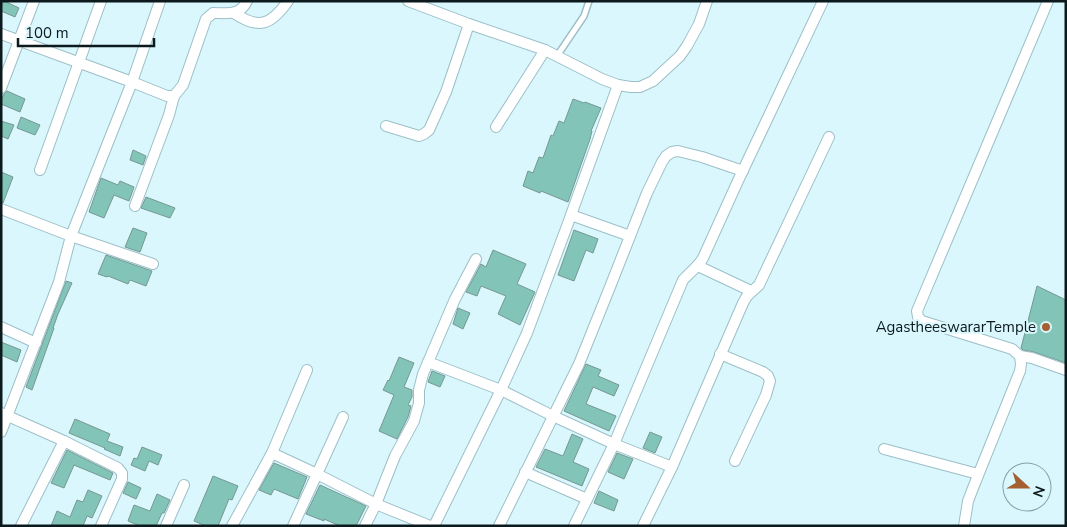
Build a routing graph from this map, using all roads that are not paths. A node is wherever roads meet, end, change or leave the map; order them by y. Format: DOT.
graph roads {
  1 [pos="34,1"];
  2 [pos="101,1"];
  3 [pos="160,1"];
  4 [pos="246,1"];
  5 [pos="288,1"];
  6 [pos="408,1"];
  7 [pos="589,1"];
  8 [pos="707,1"];
  9 [pos="823,1"];
  10 [pos="1048,1"];
  11 [pos="234,14"];
  12 [pos="469,24"];
  13 [pos="1,34"];
  14 [pos="19,40"];
  15 [pos="545,50"];
  16 [pos="557,56"];
  17 [pos="79,62"];
  18 [pos="132,82"];
  19 [pos="618,85"];
  20 [pos="1,88"];
  21 [pos="174,96"];
  22 [pos="386,126"];
  23 [pos="496,128"];
  24 [pos="829,137"];
  25 [pos="40,170"];
  26 [pos="743,171"];
  27 [pos="135,206"];
  28 [pos="1,209"];
  29 [pos="571,215"];
  30 [pos="71,236"];
  31 [pos="630,236"];
  32 [pos="476,259"];
  33 [pos="153,264"];
  34 [pos="698,266"];
  35 [pos="751,291"];
  36 [pos="1,327"];
  37 [pos="36,343"];
  38 [pos="720,354"];
  39 [pos="1020,356"];
  40 [pos="428,362"];
  41 [pos="307,370"];
  42 [pos="1066,370"];
  43 [pos="501,390"];
  44 [pos="5,414"];
  45 [pos="553,416"];
  46 [pos="343,417"];
  47 [pos="1,432"];
  48 [pos="64,441"];
  49 [pos="614,444"];
  50 [pos="884,449"];
  51 [pos="272,452"];
  52 [pos="735,461"];
  53 [pos="672,467"];
  54 [pos="525,472"];
  55 [pos="317,474"];
  56 [pos="978,474"];
  57 [pos="184,486"];
  58 [pos="587,499"];
  59 [pos="376,504"];
  60 [pos="21,526"];
  61 [pos="101,526"];
  62 [pos="166,526"];
  63 [pos="232,526"];
  64 [pos="293,526"];
  65 [pos="365,526"];
  66 [pos="430,526"];
  67 [pos="434,526"];
  68 [pos="499,526"];
  69 [pos="574,526"];
  70 [pos="643,526"];
  71 [pos="964,526"];
  1 -- 14 [label="street"];
  2 -- 17 [label="street"];
  3 -- 18 [label="street"];
  4 -- 11 [label="street"];
  5 -- 11 [label="street"];
  6 -- 12 [label="street"];
  7 -- 16 [label="lane"];
  8 -- 19 [label="street"];
  9 -- 26 [label="street"];
  10 -- 39 [label="street"];
  11 -- 21 [label="street"];
  12 -- 15 [label="street"];
  12 -- 22 [label="street"];
  13 -- 14 [label="street"];
  14 -- 17 [label="street"];
  14 -- 20 [label="street"];
  15 -- 16 [label="street"];
  15 -- 23 [label="street"];
  16 -- 19 [label="street"];
  17 -- 18 [label="street"];
  17 -- 25 [label="street"];
  18 -- 21 [label="street"];
  18 -- 30 [label="street"];
  19 -- 29 [label="street"];
  21 -- 27 [label="street"];
  24 -- 35 [label="street"];
  26 -- 31 [label="street"];
  26 -- 34 [label="street"];
  28 -- 30 [label="street"];
  29 -- 31 [label="street"];
  29 -- 43 [label="street"];
  30 -- 33 [label="street"];
  30 -- 37 [label="street"];
  31 -- 45 [label="street"];
  32 -- 40 [label="street"];
  34 -- 35 [label="street"];
  34 -- 49 [label="street"];
  35 -- 38 [label="street"];
  36 -- 37 [label="street"];
  37 -- 44 [label="street"];
  38 -- 52 [label="street"];
  38 -- 53 [label="street"];
  39 -- 42 [label="street"];
  39 -- 56 [label="street"];
  40 -- 43 [label="street"];
  40 -- 59 [label="street"];
  41 -- 51 [label="street"];
  43 -- 45 [label="street"];
  43 -- 67 [label="street"];
  44 -- 47 [label="street"];
  44 -- 48 [label="street"];
  45 -- 49 [label="street"];
  45 -- 54 [label="street"];
  46 -- 55 [label="street"];
  48 -- 60 [label="street"];
  48 -- 61 [label="street"];
  49 -- 53 [label="street"];
  49 -- 58 [label="street"];
  50 -- 56 [label="street"];
  51 -- 55 [label="street"];
  51 -- 63 [label="street"];
  53 -- 70 [label="street"];
  54 -- 58 [label="street"];
  54 -- 68 [label="street"];
  55 -- 59 [label="street"];
  55 -- 64 [label="street"];
  56 -- 71 [label="street"];
  57 -- 62 [label="street"];
  58 -- 69 [label="street"];
  59 -- 65 [label="street"];
  59 -- 66 [label="street"];
}
